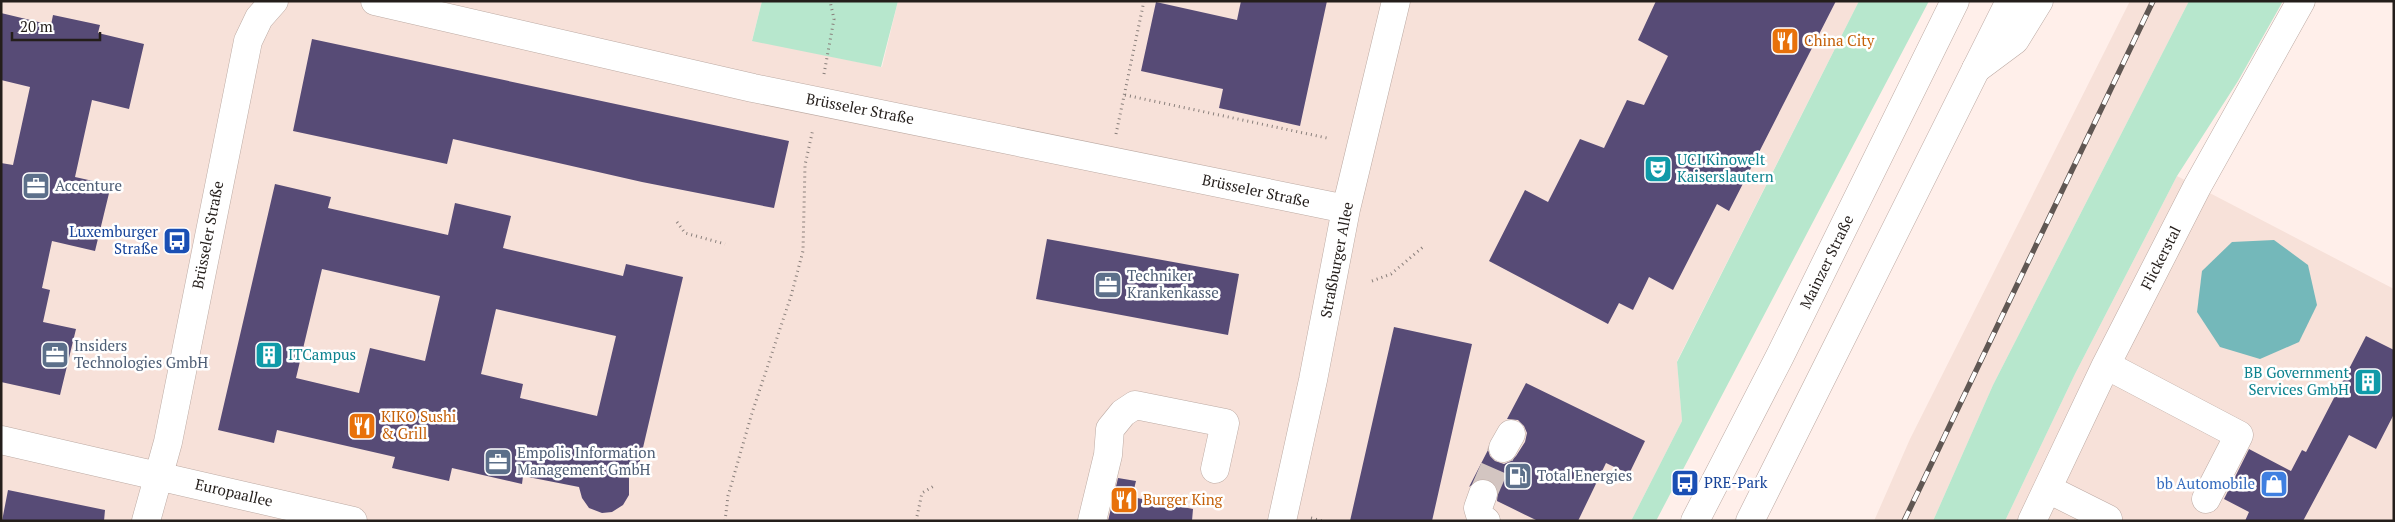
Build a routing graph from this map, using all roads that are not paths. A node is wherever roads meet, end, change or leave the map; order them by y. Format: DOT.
graph roads {
  1 [pos="274,1"];
  2 [pos="375,1"];
  3 [pos="1396,1"];
  4 [pos="1955,1"];
  5 [pos="2010,1"];
  6 [pos="2039,1"];
  7 [pos="2301,1"];
  8 [pos="1976,69"];
  9 [pos="1346,209"];
  10 [pos="2106,365"];
  11 [pos="1,440"];
  12 [pos="1215,469"];
  13 [pos="159,477"];
  14 [pos="2048,489"];
  15 [pos="1483,494"];
  16 [pos="2206,499"];
  17 [pos="146,521"];
  18 [pos="353,521"];
  19 [pos="1092,521"];
  20 [pos="1282,521"];
  21 [pos="1486,521"];
  22 [pos="1695,521"];
  23 [pos="1750,521"];
  24 [pos="2032,521"];
  25 [pos="2107,521"];
  1 -- 13 [label="street, Brüsseler Straße"];
  2 -- 9 [label="street, Brüsseler Straße"];
  3 -- 9 [label="street, Straßburger Allee"];
  4 -- 22 [label="street, Mainzer Straße"];
  5 -- 8 [label="street"];
  6 -- 8 [label="street"];
  7 -- 10 [label="street, Flickerstal"];
  8 -- 23 [label="street"];
  9 -- 20 [label="street, Straßburger Allee"];
  10 -- 14 [label="street, Flickerstal"];
  10 -- 16 [label="street"];
  11 -- 13 [label="street"];
  12 -- 19 [label="street"];
  13 -- 17 [label="street"];
  13 -- 18 [label="street, Europaallee"];
  14 -- 24 [label="street, Flickerstal"];
  14 -- 25 [label="street"];
  15 -- 21 [label="street"];
}
